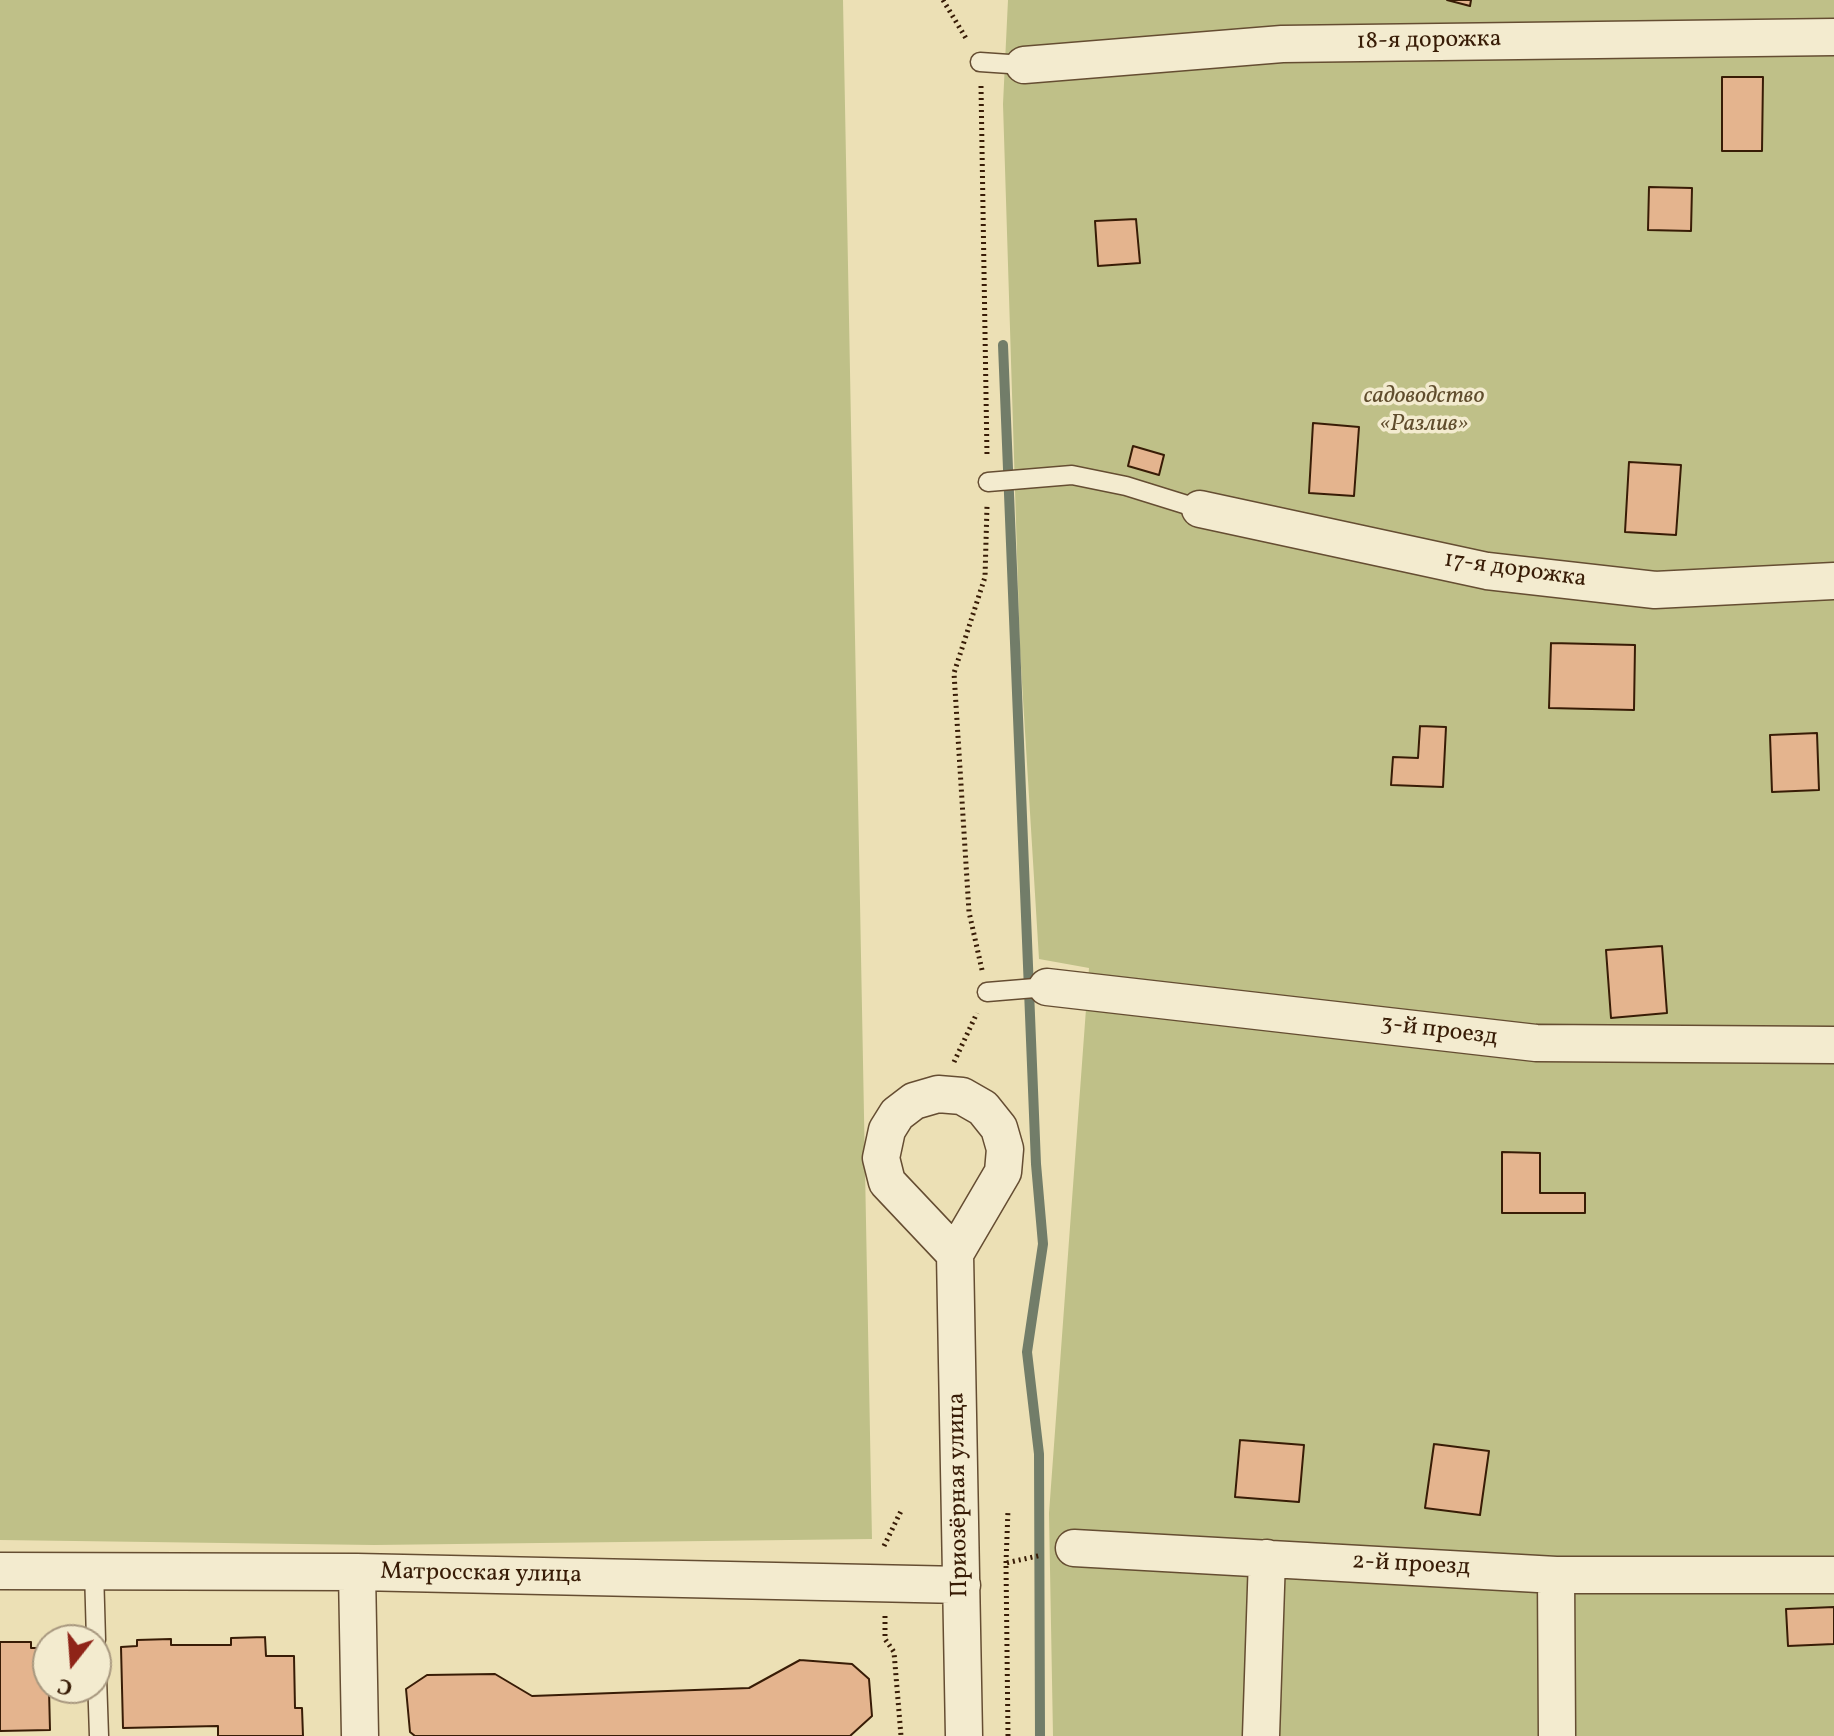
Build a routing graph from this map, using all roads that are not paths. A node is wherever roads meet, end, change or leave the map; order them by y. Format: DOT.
graph roads {
  1 [pos="1834,37"];
  2 [pos="980,62"];
  3 [pos="1024,65"];
  4 [pos="994,481"];
  5 [pos="1200,509"];
  6 [pos="1834,581"];
  7 [pos="1047,987"];
  8 [pos="987,992"];
  9 [pos="1834,1045"];
  10 [pos="955,1254"];
  11 [pos="1074,1548"];
  12 [pos="1267,1558"];
  13 [pos="94,1570"];
  14 [pos="0,1571"];
  15 [pos="357,1572"];
  16 [pos="1556,1575"];
  17 [pos="1834,1575"];
  18 [pos="962,1585"];
  19 [pos="96,1624"];
  20 [pos="98,1704"];
  21 [pos="99,1736"];
  22 [pos="360,1736"];
  23 [pos="964,1736"];
  24 [pos="1261,1736"];
  25 [pos="1557,1736"];
  1 -- 3 [label="street, 18-я дорожка"];
  2 -- 3 [label="lane"];
  4 -- 5 [label="lane"];
  5 -- 6 [label="street, 17-я дорожка"];
  7 -- 8 [label="lane"];
  7 -- 9 [label="street, 3-й проезд"];
  10 -- 10 [label="street"];
  10 -- 18 [label="street, Приозёрная улица"];
  11 -- 12 [label="street, 2-й проезд"];
  12 -- 16 [label="street, 2-й проезд"];
  12 -- 24 [label="street"];
  13 -- 14 [label="street, Матросская улица"];
  13 -- 15 [label="street, Матросская улица"];
  13 -- 19 [label="lane"];
  15 -- 18 [label="street, Матросская улица"];
  15 -- 22 [label="street"];
  16 -- 17 [label="street, 2-й проезд"];
  16 -- 25 [label="street"];
  18 -- 23 [label="street, Приозёрная улица"];
  20 -- 21 [label="lane"];
}
